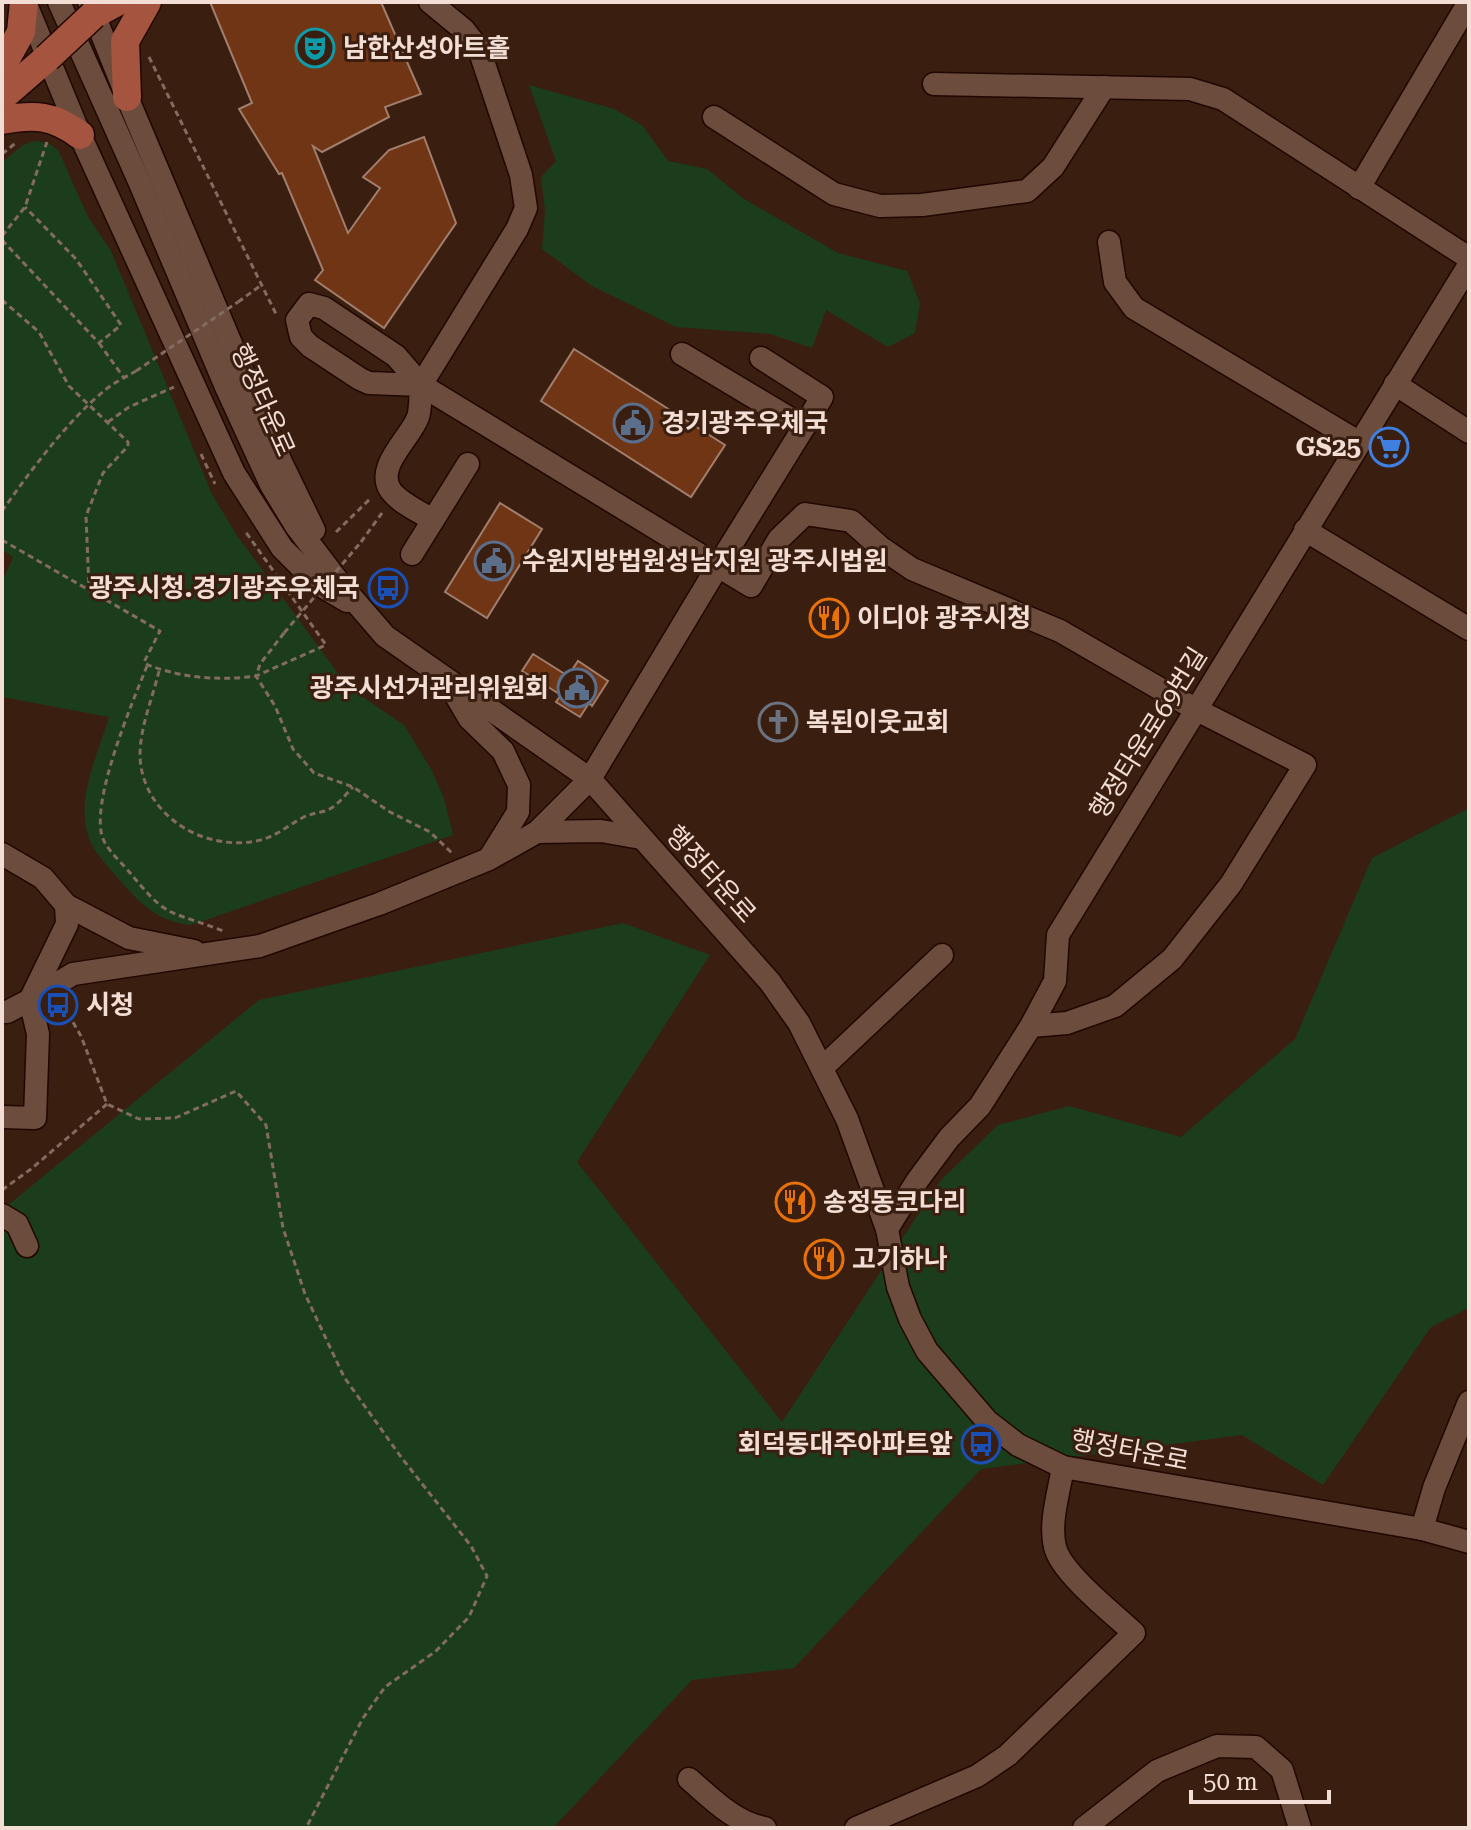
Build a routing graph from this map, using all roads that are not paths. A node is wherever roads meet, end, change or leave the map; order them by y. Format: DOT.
graph roads {
  1 [pos="24,2"];
  2 [pos="59,2"];
  3 [pos="147,2"];
  4 [pos="430,2"];
  5 [pos="1469,2"];
  6 [pos="101,5"];
  7 [pos="47,58"];
  8 [pos="2,66"];
  9 [pos="934,84"];
  10 [pos="1104,87"];
  11 [pos="113,95"];
  12 [pos="2,97"];
  13 [pos="714,117"];
  14 [pos="2,120"];
  15 [pos="80,135"];
  16 [pos="1359,188"];
  17 [pos="1109,242"];
  18 [pos="1469,258"];
  19 [pos="1469,265"];
  20 [pos="316,320"];
  21 [pos="682,354"];
  22 [pos="761,358"];
  23 [pos="1395,384"];
  24 [pos="421,385"];
  25 [pos="804,427"];
  26 [pos="1469,432"];
  27 [pos="1360,443"];
  28 [pos="468,464"];
  29 [pos="433,520"];
  30 [pos="1305,530"];
  31 [pos="412,554"];
  32 [pos="718,566"];
  33 [pos="362,610"];
  34 [pos="1469,629"];
  35 [pos="445,678"];
  36 [pos="1195,709"];
  37 [pos="590,779"];
  38 [pos="537,832"];
  39 [pos="641,838"];
  40 [pos="2,854"];
  41 [pos="489,859"];
  42 [pos="66,905"];
  43 [pos="211,954"];
  44 [pos="942,955"];
  45 [pos="30,1000"];
  46 [pos="2,1012"];
  47 [pos="1031,1026"];
  48 [pos="822,1068"];
  49 [pos="2,1117"];
  50 [pos="2,1215"];
  51 [pos="887,1229"];
  52 [pos="27,1246"];
  53 [pos="1469,1402"];
  54 [pos="1063,1467"];
  55 [pos="1422,1529"];
  56 [pos="1469,1542"];
  57 [pos="689,1779"];
  58 [pos="765,1828"];
  59 [pos="856,1828"];
  60 [pos="1084,1828"];
  61 [pos="1300,1828"];
  1 -- 7 [label="street"];
  1 -- 8 [label="main road"];
  2 -- 11 [label="street"];
  3 -- 11 [label="main road"];
  4 -- 24 [label="street"];
  5 -- 16 [label="street"];
  6 -- 7 [label="main road, bridge"];
  6 -- 11 [label="street"];
  7 -- 12 [label="main road"];
  7 -- 15 [label="street"];
  9 -- 10 [label="street"];
  10 -- 13 [label="street"];
  10 -- 16 [label="street"];
  11 -- 33 [label="street"];
  14 -- 15 [label="main road"];
  15 -- 33 [label="street"];
  16 -- 18 [label="street"];
  17 -- 27 [label="street"];
  19 -- 23 [label="street, 행정타운로69번길"];
  20 -- 24 [label="street"];
  21 -- 25 [label="street"];
  22 -- 25 [label="street"];
  23 -- 26 [label="street"];
  23 -- 27 [label="street, 행정타운로69번길"];
  24 -- 24 [label="street"];
  24 -- 29 [label="street"];
  24 -- 32 [label="street"];
  25 -- 32 [label="street"];
  27 -- 30 [label="street, 행정타운로69번길"];
  28 -- 29 [label="street"];
  29 -- 31 [label="street"];
  30 -- 34 [label="street"];
  30 -- 36 [label="street, 행정타운로69번길"];
  32 -- 36 [label="street"];
  32 -- 37 [label="street"];
  33 -- 35 [label="street, 행정타운로"];
  35 -- 37 [label="street, 행정타운로"];
  35 -- 41 [label="street"];
  36 -- 47 [label="street, 행정타운로69번길"];
  36 -- 47 [label="street"];
  37 -- 38 [label="street"];
  37 -- 39 [label="street, 행정타운로"];
  38 -- 39 [label="street"];
  38 -- 41 [label="street"];
  39 -- 48 [label="street, 행정타운로"];
  40 -- 42 [label="street"];
  41 -- 43 [label="street"];
  42 -- 43 [label="street"];
  42 -- 45 [label="street"];
  43 -- 45 [label="street"];
  44 -- 48 [label="street"];
  45 -- 46 [label="street"];
  45 -- 49 [label="street"];
  47 -- 51 [label="street, 행정타운로69번길"];
  48 -- 51 [label="street, 행정타운로"];
  50 -- 52 [label="street"];
  51 -- 54 [label="street, 행정타운로"];
  53 -- 55 [label="street"];
  54 -- 55 [label="street, 행정타운로"];
  54 -- 59 [label="street"];
  55 -- 56 [label="street, 행정타운로"];
  57 -- 58 [label="street"];
  60 -- 61 [label="street"];
}
